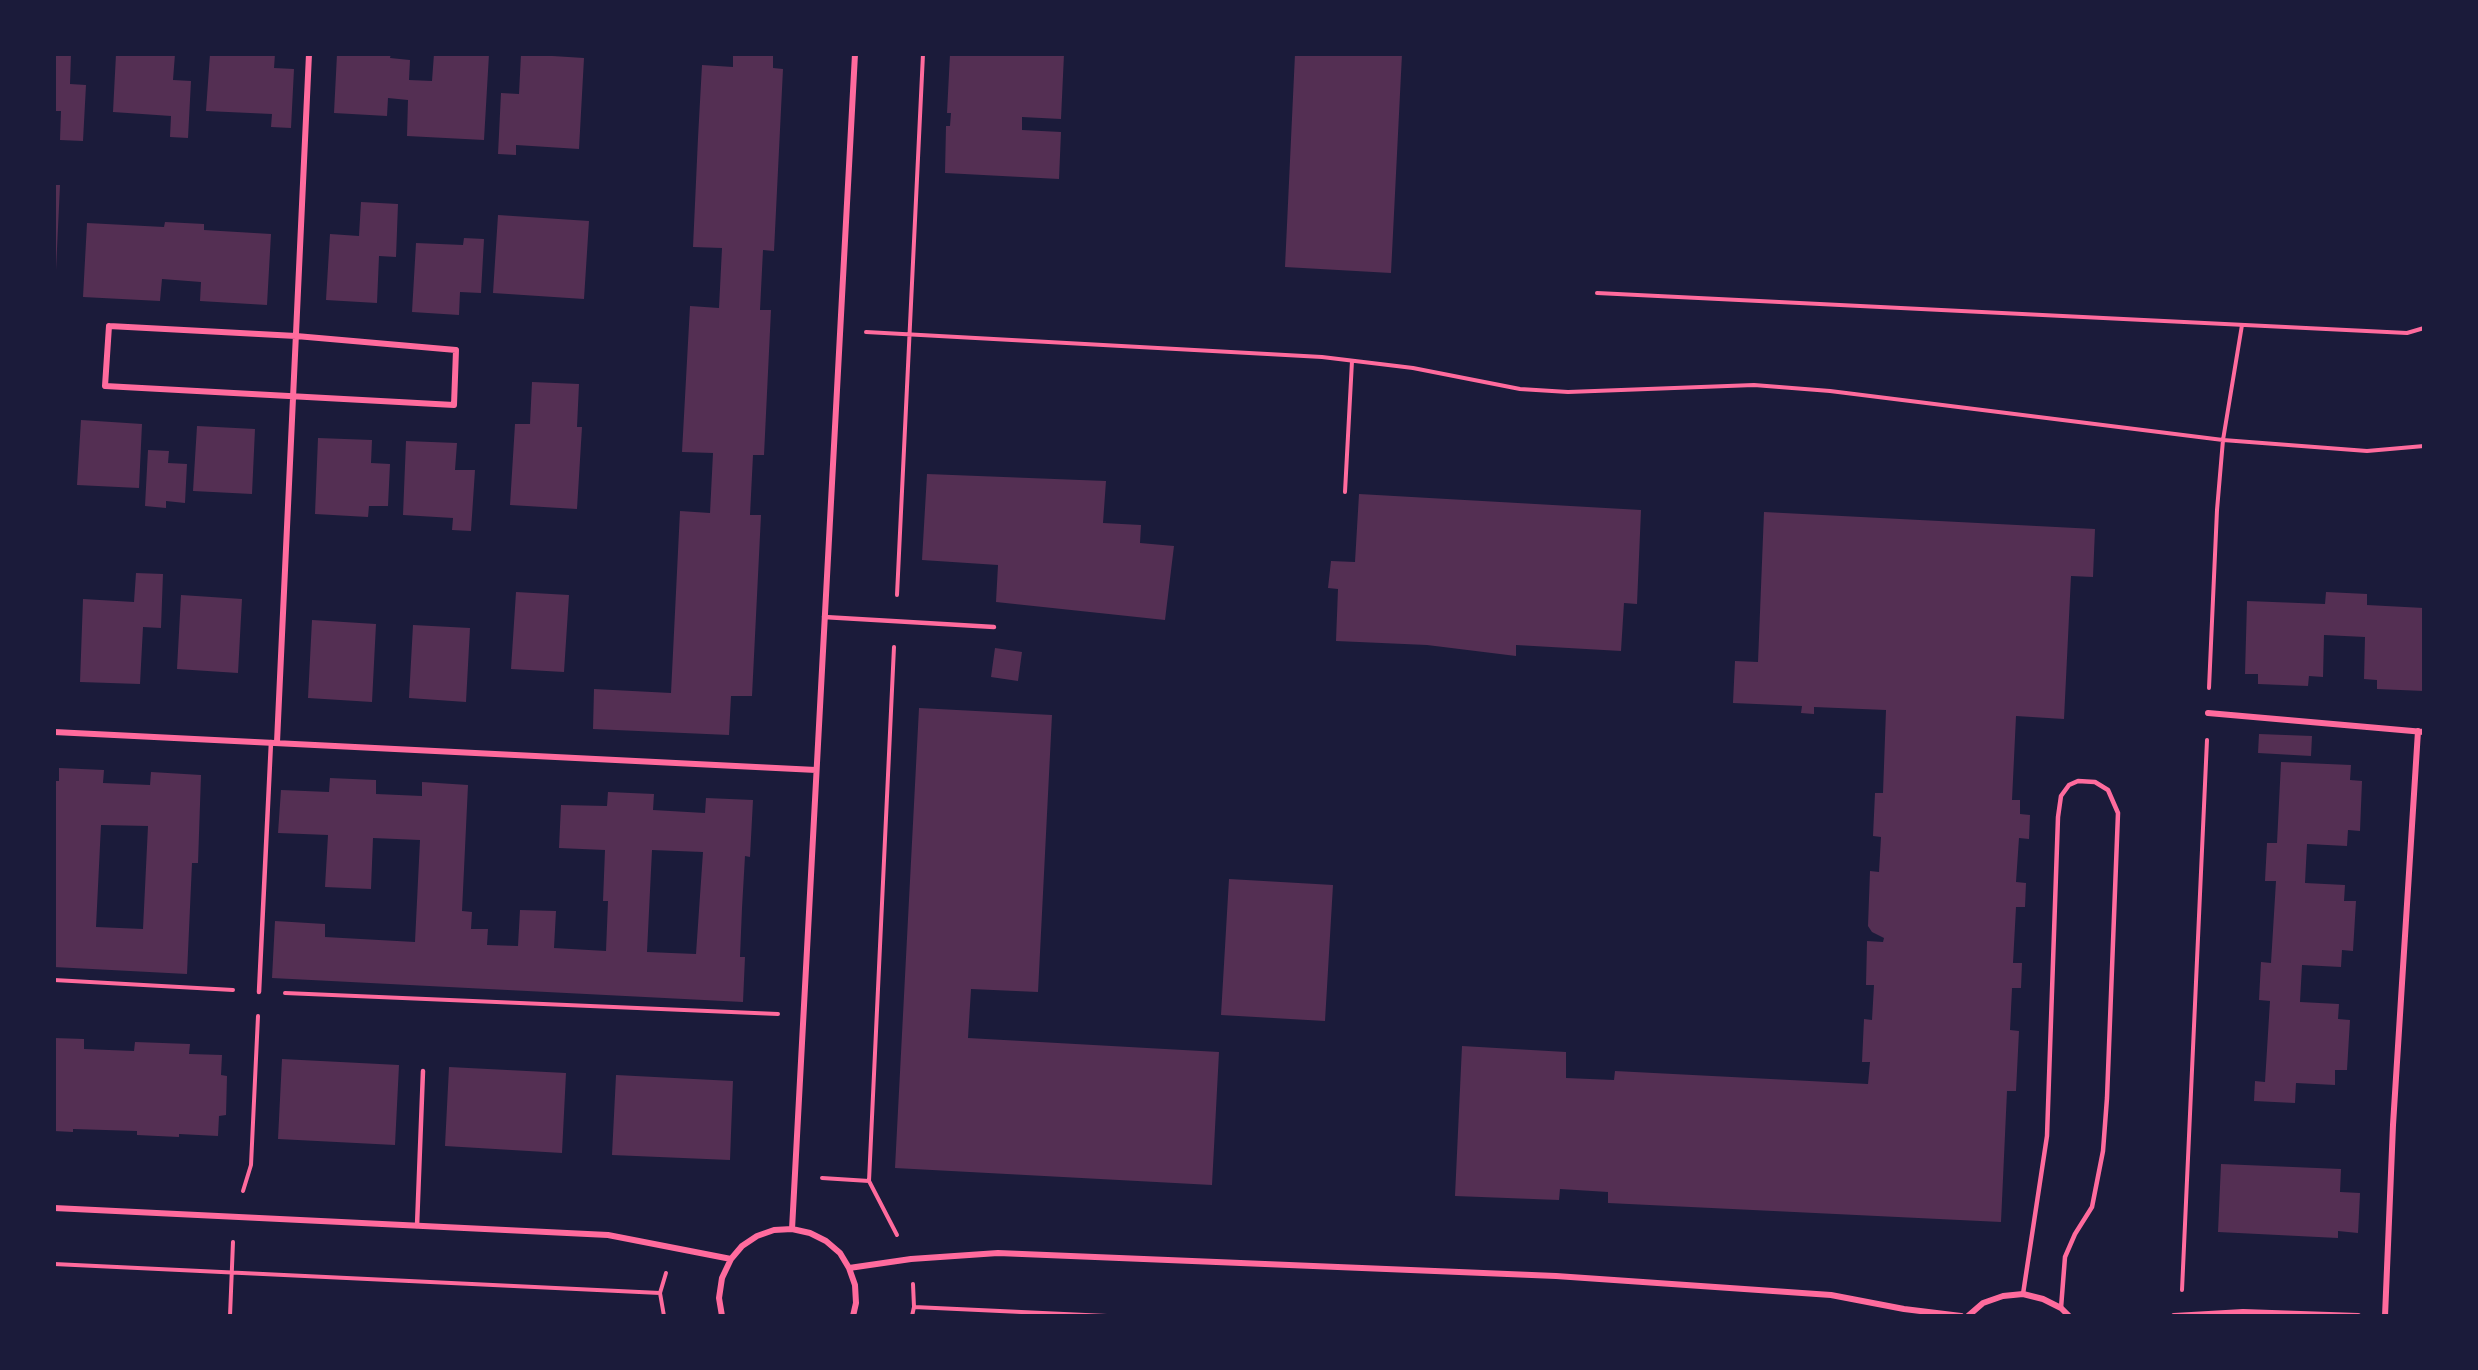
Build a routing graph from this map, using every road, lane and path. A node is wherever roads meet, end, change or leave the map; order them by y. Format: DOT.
graph roads {
  1 [pos="309,54"];
  2 [pos="855,54"];
  3 [pos="923,54"];
  4 [pos="1597,293"];
  5 [pos="2242,325"];
  6 [pos="2424,328"];
  7 [pos="841,330"];
  8 [pos="910,334"];
  9 [pos="296,336"];
  10 [pos="1352,361"];
  11 [pos="293,397"];
  12 [pos="2223,440"];
  13 [pos="2424,446"];
  14 [pos="1345,492"];
  15 [pos="824,617"];
  16 [pos="896,621"];
  17 [pos="994,627"];
  18 [pos="2208,713"];
  19 [pos="2421,731"];
  20 [pos="54,732"];
  21 [pos="274,742"];
  22 [pos="816,770"];
  23 [pos="54,980"];
  24 [pos="259,992"];
  25 [pos="802,1015"];
  26 [pos="423,1071"];
  27 [pos="795,1176"];
  28 [pos="869,1181"];
  29 [pos="54,1208"];
  30 [pos="235,1218"];
  31 [pos="417,1226"];
  32 [pos="792,1229"];
  33 [pos="731,1259"];
  34 [pos="911,1259"];
  35 [pos="54,1264"];
  36 [pos="849,1268"];
  37 [pos="231,1272"];
  38 [pos="2023,1294"];
  39 [pos="914,1307"];
  40 [pos="2061,1308"];
  41 [pos="2177,1315"];
  42 [pos="230,1316"];
  43 [pos="664,1316"];
  44 [pos="722,1316"];
  45 [pos="853,1316"];
  46 [pos="1107,1316"];
  47 [pos="1961,1316"];
  48 [pos="1968,1316"];
  49 [pos="2068,1316"];
  50 [pos="2358,1316"];
  51 [pos="2385,1316"];
  1 -- 9 [label="street"];
  2 -- 7 [label="street"];
  3 -- 8 [label="path"];
  4 -- 5 [label="path"];
  5 -- 6 [label="path"];
  5 -- 12 [label="path"];
  7 -- 8 [label="path"];
  7 -- 15 [label="street"];
  8 -- 10 [label="path"];
  8 -- 16 [label="path"];
  9 -- 11 [label="street"];
  9 -- 11 [label="street"];
  9 -- 11 [label="street"];
  10 -- 12 [label="path"];
  10 -- 14 [label="path"];
  11 -- 21 [label="street"];
  12 -- 13 [label="path"];
  12 -- 18 [label="path"];
  15 -- 16 [label="lane"];
  15 -- 22 [label="street"];
  16 -- 17 [label="lane"];
  16 -- 28 [label="path"];
  18 -- 19 [label="street"];
  18 -- 41 [label="path"];
  19 -- 51 [label="street"];
  20 -- 21 [label="street"];
  21 -- 22 [label="street"];
  21 -- 24 [label="lane"];
  22 -- 25 [label="street"];
  23 -- 24 [label="path"];
  24 -- 25 [label="path"];
  24 -- 30 [label="path"];
  25 -- 27 [label="street"];
  26 -- 31 [label="lane"];
  27 -- 28 [label="path"];
  27 -- 32 [label="street"];
  28 -- 34 [label="path"];
  29 -- 30 [label="street"];
  30 -- 31 [label="street"];
  30 -- 37 [label="path"];
  31 -- 33 [label="street"];
  32 -- 33 [label="street"];
  32 -- 36 [label="street"];
  33 -- 44 [label="street"];
  34 -- 36 [label="street"];
  34 -- 47 [label="street"];
  35 -- 37 [label="path"];
  36 -- 45 [label="street"];
  37 -- 42 [label="path"];
  37 -- 43 [label="path"];
  38 -- 40 [label="street"];
  38 -- 40 [label="lane"];
  38 -- 48 [label="street"];
  39 -- 46 [label="path"];
  40 -- 49 [label="street"];
  41 -- 50 [label="street"];
}
